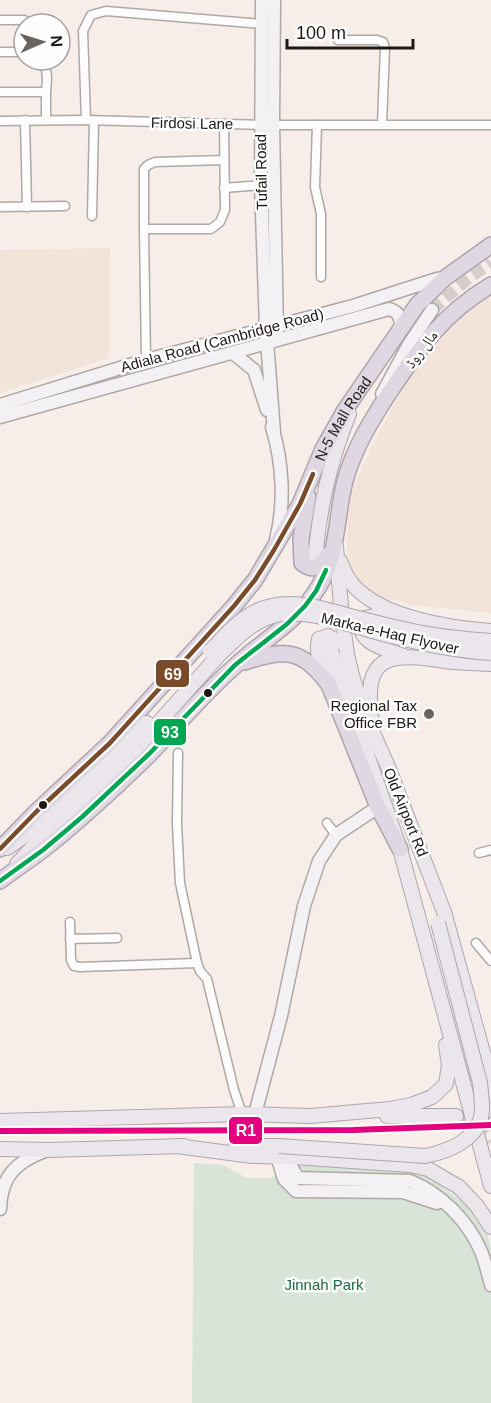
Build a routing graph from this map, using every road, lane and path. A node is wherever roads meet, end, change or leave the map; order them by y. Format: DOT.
graph roads {
  1 [pos="262,0"];
  2 [pos="274,0"];
  3 [pos="262,24"];
  4 [pos="338,40"];
  5 [pos="46,72"];
  6 [pos="0,92"];
  7 [pos="46,92"];
  8 [pos="25,120"];
  9 [pos="46,120"];
  10 [pos="0,121"];
  11 [pos="90,121"];
  12 [pos="224,124"];
  13 [pos="382,124"];
  14 [pos="267,125"];
  15 [pos="317,125"];
  16 [pos="491,125"];
  17 [pos="224,160"];
  18 [pos="261,186"];
  19 [pos="224,188"];
  20 [pos="65,206"];
  21 [pos="0,207"];
  22 [pos="27,207"];
  23 [pos="92,216"];
  24 [pos="144,229"];
  25 [pos="491,245"];
  26 [pos="321,277"];
  27 [pos="446,278"];
  28 [pos="491,285"];
  29 [pos="432,310"];
  30 [pos="271,326"];
  31 [pos="400,331"];
  32 [pos="272,343"];
  33 [pos="233,353"];
  34 [pos="146,360"];
  35 [pos="357,394"];
  36 [pos="0,405"];
  37 [pos="0,417"];
  38 [pos="366,428"];
  39 [pos="274,432"];
  40 [pos="310,485"];
  41 [pos="336,541"];
  42 [pos="274,550"];
  43 [pos="315,563"];
  44 [pos="409,617"];
  45 [pos="491,631"];
  46 [pos="491,642"];
  47 [pos="329,645"];
  48 [pos="491,652"];
  49 [pos="214,654"];
  50 [pos="347,654"];
  51 [pos="406,656"];
  52 [pos="491,664"];
  53 [pos="235,665"];
  54 [pos="329,685"];
  55 [pos="178,753"];
  56 [pos="389,769"];
  57 [pos="378,807"];
  58 [pos="327,823"];
  59 [pos="336,835"];
  60 [pos="400,849"];
  61 [pos="491,850"];
  62 [pos="0,851"];
  63 [pos="479,853"];
  64 [pos="424,859"];
  65 [pos="1,880"];
  66 [pos="70,922"];
  67 [pos="117,938"];
  68 [pos="70,939"];
  69 [pos="476,943"];
  70 [pos="491,961"];
  71 [pos="197,963"];
  72 [pos="438,986"];
  73 [pos="489,1075"];
  74 [pos="464,1081"];
  75 [pos="248,1114"];
  76 [pos="310,1116"];
  77 [pos="456,1116"];
  78 [pos="0,1121"];
  79 [pos="0,1149"];
  80 [pos="49,1150"];
  81 [pos="278,1151"];
  82 [pos="294,1156"];
  83 [pos="491,1186"];
  84 [pos="0,1209"];
  85 [pos="469,1227"];
  86 [pos="491,1227"];
  87 [pos="491,1285"];
  1 -- 3 [label="main road, Tufail Road"];
  2 -- 14 [label="main road, Tufail Road"];
  3 -- 11 [label="street"];
  3 -- 14 [label="main road, Tufail Road"];
  4 -- 13 [label="street"];
  5 -- 7 [label="street"];
  6 -- 7 [label="street"];
  7 -- 9 [label="street"];
  8 -- 9 [label="street, Firdosi Lane"];
  8 -- 10 [label="street, Firdosi Lane"];
  8 -- 22 [label="street"];
  9 -- 11 [label="street, Firdosi Lane"];
  11 -- 12 [label="street, Firdosi Lane"];
  11 -- 23 [label="street"];
  12 -- 14 [label="street, Firdosi Lane"];
  12 -- 17 [label="street"];
  13 -- 15 [label="street, Firdosi Lane"];
  13 -- 16 [label="street, Firdosi Lane"];
  14 -- 15 [label="street, Firdosi Lane"];
  14 -- 18 [label="main road, Tufail Road"];
  14 -- 30 [label="main road, Tufail Road"];
  15 -- 26 [label="street"];
  17 -- 19 [label="street"];
  17 -- 24 [label="street"];
  18 -- 19 [label="street"];
  18 -- 30 [label="main road, Tufail Road"];
  19 -- 24 [label="street"];
  20 -- 22 [label="street"];
  21 -- 22 [label="street"];
  24 -- 34 [label="street"];
  25 -- 27 [label="highway, N-5 Mall Road"];
  27 -- 30 [label="main road, Adiala Road (Cambridge Road)"];
  27 -- 31 [label="highway, N-5 Mall Road"];
  28 -- 38 [label="highway, مال روڈ"];
  29 -- 38 [label="main road"];
  30 -- 32 [label="main road, Tufail Road"];
  30 -- 34 [label="main road, Adiala Road (Cambridge Road)"];
  31 -- 32 [label="main road, Adiala Road (Cambridge Road)"];
  31 -- 35 [label="highway, N-5 Mall Road"];
  32 -- 33 [label="main road, Adiala Road (Cambridge Road)"];
  32 -- 39 [label="main road, Tufail Road"];
  33 -- 37 [label="main road, Adiala Road (Cambridge Road)"];
  33 -- 39 [label="main road"];
  34 -- 36 [label="main road, Adiala Road (Cambridge Road)"];
  35 -- 40 [label="highway, N-5 Mall Road"];
  35 -- 43 [label="main road"];
  38 -- 41 [label="highway, مال روڈ"];
  39 -- 42 [label="main road"];
  40 -- 41 [label="highway"];
  40 -- 42 [label="highway, N-5 Mall Road"];
  41 -- 44 [label="main road"];
  41 -- 50 [label="main road, Old Airport Rd"];
  41 -- 53 [label="highway"];
  42 -- 62 [label="highway, N-5 Mall Road"];
  44 -- 45 [label="main road"];
  44 -- 51 [label="main road"];
  46 -- 49 [label="main road, Marka-e-Haq Flyover, bridge"];
  47 -- 60 [label="main road, Old Airport Rd"];
  48 -- 49 [label="main road, Marka-e-Haq Flyover, bridge"];
  49 -- 62 [label="main road, Marka-e-Haq Flyover"];
  49 -- 65 [label="main road, Marka-e-Haq Flyover"];
  50 -- 54 [label="main road"];
  50 -- 56 [label="main road, Old Airport Rd"];
  51 -- 52 [label="main road"];
  51 -- 56 [label="main road"];
  53 -- 54 [label="highway"];
  53 -- 65 [label="highway"];
  54 -- 57 [label="highway"];
  55 -- 71 [label="street"];
  56 -- 64 [label="main road, Old Airport Rd"];
  57 -- 59 [label="main road"];
  57 -- 60 [label="highway"];
  58 -- 59 [label="street"];
  59 -- 75 [label="main road"];
  60 -- 72 [label="main road, Old Airport Rd"];
  61 -- 63 [label="street"];
  64 -- 73 [label="main road, Old Airport Rd"];
  64 -- 81 [label="main road, bridge"];
  66 -- 68 [label="street"];
  67 -- 68 [label="street"];
  68 -- 71 [label="street"];
  69 -- 70 [label="street"];
  71 -- 75 [label="street"];
  72 -- 74 [label="main road, Old Airport Rd"];
  72 -- 76 [label="main road"];
  73 -- 74 [label="main road, Old Airport Rd"];
  74 -- 83 [label="main road, Old Airport Rd"];
  75 -- 76 [label="main road"];
  75 -- 78 [label="main road"];
  76 -- 77 [label="main road"];
  79 -- 80 [label="main road"];
  80 -- 81 [label="main road"];
  80 -- 84 [label="main road"];
  81 -- 82 [label="main road"];
  81 -- 85 [label="main road"];
  82 -- 85 [label="main road"];
  82 -- 86 [label="main road"];
  85 -- 87 [label="main road"];
}
